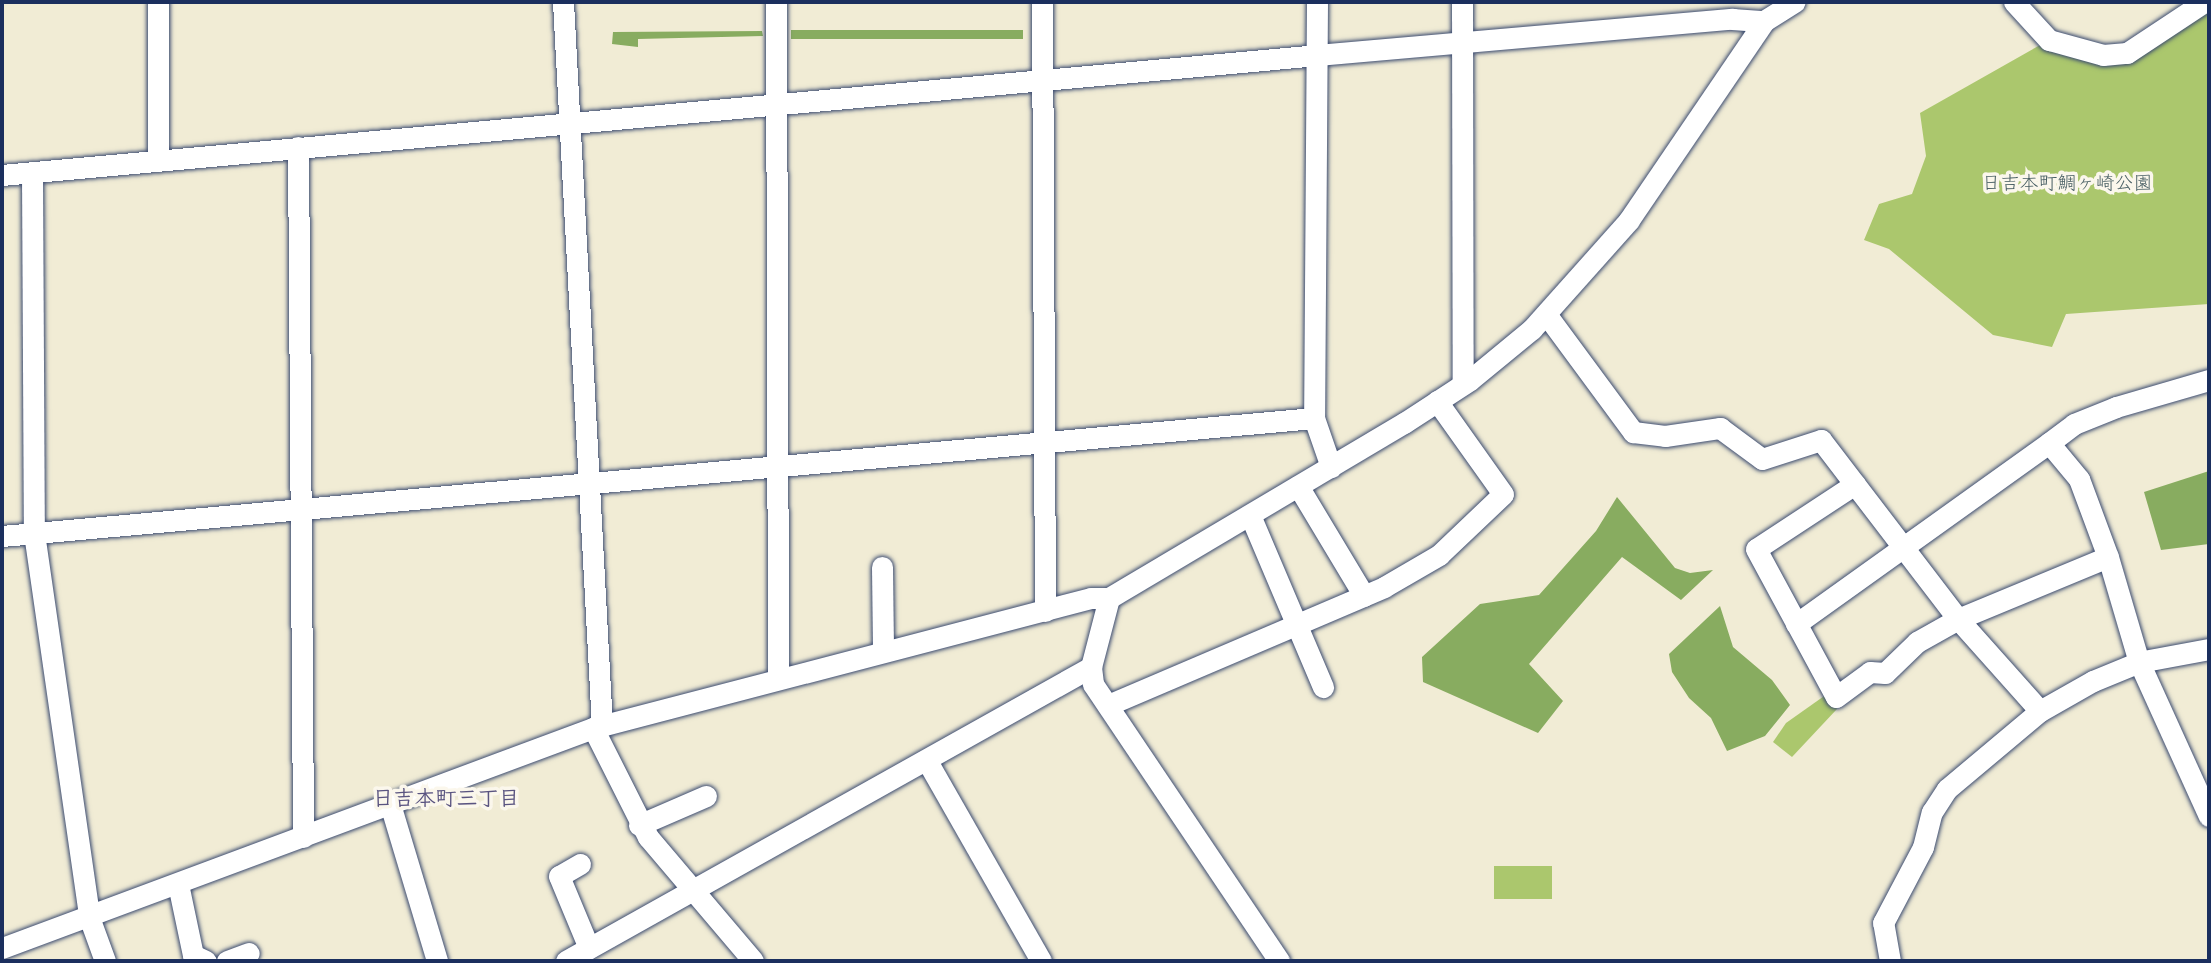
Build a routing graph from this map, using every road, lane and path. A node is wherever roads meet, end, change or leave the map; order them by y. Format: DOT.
graph roads {
  1 [pos="158,2"];
  2 [pos="563,2"];
  3 [pos="776,2"];
  4 [pos="1042,2"];
  5 [pos="1317,2"];
  6 [pos="1462,2"];
  7 [pos="1794,2"];
  8 [pos="2014,2"];
  9 [pos="2204,2"];
  10 [pos="1732,10"];
  11 [pos="1764,21"];
  12 [pos="1464,43"];
  13 [pos="1317,55"];
  14 [pos="1043,79"];
  15 [pos="775,107"];
  16 [pos="569,125"];
  17 [pos="298,147"];
  18 [pos="158,161"];
  19 [pos="32,173"];
  20 [pos="2,175"];
  21 [pos="1546,314"];
  22 [pos="2209,380"];
  23 [pos="1463,384"];
  24 [pos="1437,401"];
  25 [pos="1314,418"];
  26 [pos="1045,442"];
  27 [pos="2049,443"];
  28 [pos="778,467"];
  29 [pos="1331,467"];
  30 [pos="1854,484"];
  31 [pos="588,485"];
  32 [pos="1298,486"];
  33 [pos="301,509"];
  34 [pos="1250,515"];
  35 [pos="34,533"];
  36 [pos="2,536"];
  37 [pos="1904,550"];
  38 [pos="2108,556"];
  39 [pos="882,567"];
  40 [pos="1364,596"];
  41 [pos="1109,598"];
  42 [pos="1045,611"];
  43 [pos="1958,619"];
  44 [pos="1796,624"];
  45 [pos="1297,626"];
  46 [pos="2209,649"];
  47 [pos="883,651"];
  48 [pos="2139,662"];
  49 [pos="1091,667"];
  50 [pos="778,679"];
  51 [pos="1323,687"];
  52 [pos="1108,705"];
  53 [pos="2040,711"];
  54 [pos="598,727"];
  55 [pos="927,761"];
  56 [pos="706,796"];
  57 [pos="390,804"];
  58 [pos="2209,816"];
  59 [pos="639,825"];
  60 [pos="303,837"];
  61 [pos="580,864"];
  62 [pos="178,884"];
  63 [pos="689,891"];
  64 [pos="89,917"];
  65 [pos="2,948"];
  66 [pos="589,948"];
  67 [pos="249,953"];
  68 [pos="106,961"];
  69 [pos="206,961"];
  70 [pos="227,961"];
  71 [pos="437,961"];
  72 [pos="566,961"];
  73 [pos="753,961"];
  74 [pos="1041,961"];
  75 [pos="1279,961"];
  76 [pos="1890,961"];
  1 -- 18 [label="street"];
  2 -- 16 [label="street"];
  3 -- 15 [label="street"];
  4 -- 14 [label="street"];
  5 -- 13 [label="street"];
  6 -- 12 [label="street"];
  7 -- 11 [label="street"];
  8 -- 9 [label="street"];
  10 -- 11 [label="street"];
  10 -- 12 [label="street"];
  11 -- 21 [label="street"];
  12 -- 13 [label="street"];
  12 -- 23 [label="street"];
  13 -- 14 [label="street"];
  13 -- 25 [label="street"];
  14 -- 15 [label="street"];
  14 -- 26 [label="street"];
  15 -- 16 [label="street"];
  15 -- 28 [label="street"];
  16 -- 17 [label="street"];
  16 -- 31 [label="street"];
  17 -- 18 [label="street"];
  17 -- 33 [label="street"];
  18 -- 19 [label="street"];
  19 -- 20 [label="street"];
  19 -- 35 [label="street"];
  21 -- 23 [label="street"];
  21 -- 30 [label="street"];
  22 -- 27 [label="street"];
  23 -- 24 [label="street"];
  24 -- 29 [label="street"];
  24 -- 40 [label="street"];
  25 -- 26 [label="street"];
  25 -- 29 [label="street"];
  26 -- 28 [label="street"];
  26 -- 42 [label="street"];
  27 -- 37 [label="street"];
  27 -- 38 [label="street"];
  28 -- 31 [label="street"];
  28 -- 50 [label="street"];
  29 -- 32 [label="street"];
  30 -- 37 [label="street"];
  30 -- 44 [label="street"];
  31 -- 33 [label="street"];
  31 -- 54 [label="street"];
  32 -- 34 [label="street"];
  32 -- 40 [label="street"];
  33 -- 35 [label="street"];
  33 -- 60 [label="street"];
  34 -- 41 [label="street"];
  34 -- 45 [label="street"];
  35 -- 36 [label="street"];
  35 -- 64 [label="street"];
  37 -- 43 [label="street"];
  37 -- 44 [label="street"];
  38 -- 43 [label="street"];
  38 -- 48 [label="street"];
  39 -- 47 [label="street"];
  40 -- 45 [label="street"];
  41 -- 42 [label="street"];
  41 -- 49 [label="street"];
  42 -- 47 [label="street"];
  43 -- 44 [label="street"];
  43 -- 53 [label="street"];
  45 -- 51 [label="street"];
  45 -- 52 [label="street"];
  46 -- 48 [label="street"];
  47 -- 50 [label="street"];
  48 -- 53 [label="street"];
  48 -- 58 [label="street"];
  49 -- 52 [label="street"];
  49 -- 55 [label="street"];
  50 -- 54 [label="street"];
  52 -- 75 [label="street"];
  53 -- 76 [label="street"];
  54 -- 57 [label="street"];
  54 -- 59 [label="street"];
  55 -- 63 [label="street"];
  55 -- 74 [label="street"];
  56 -- 59 [label="street"];
  57 -- 60 [label="street"];
  57 -- 71 [label="street"];
  59 -- 63 [label="street"];
  60 -- 62 [label="street"];
  61 -- 66 [label="street"];
  62 -- 64 [label="street"];
  62 -- 69 [label="street"];
  63 -- 66 [label="street"];
  63 -- 73 [label="street"];
  64 -- 65 [label="street"];
  64 -- 68 [label="street"];
  66 -- 72 [label="street"];
  67 -- 70 [label="street"];
}
